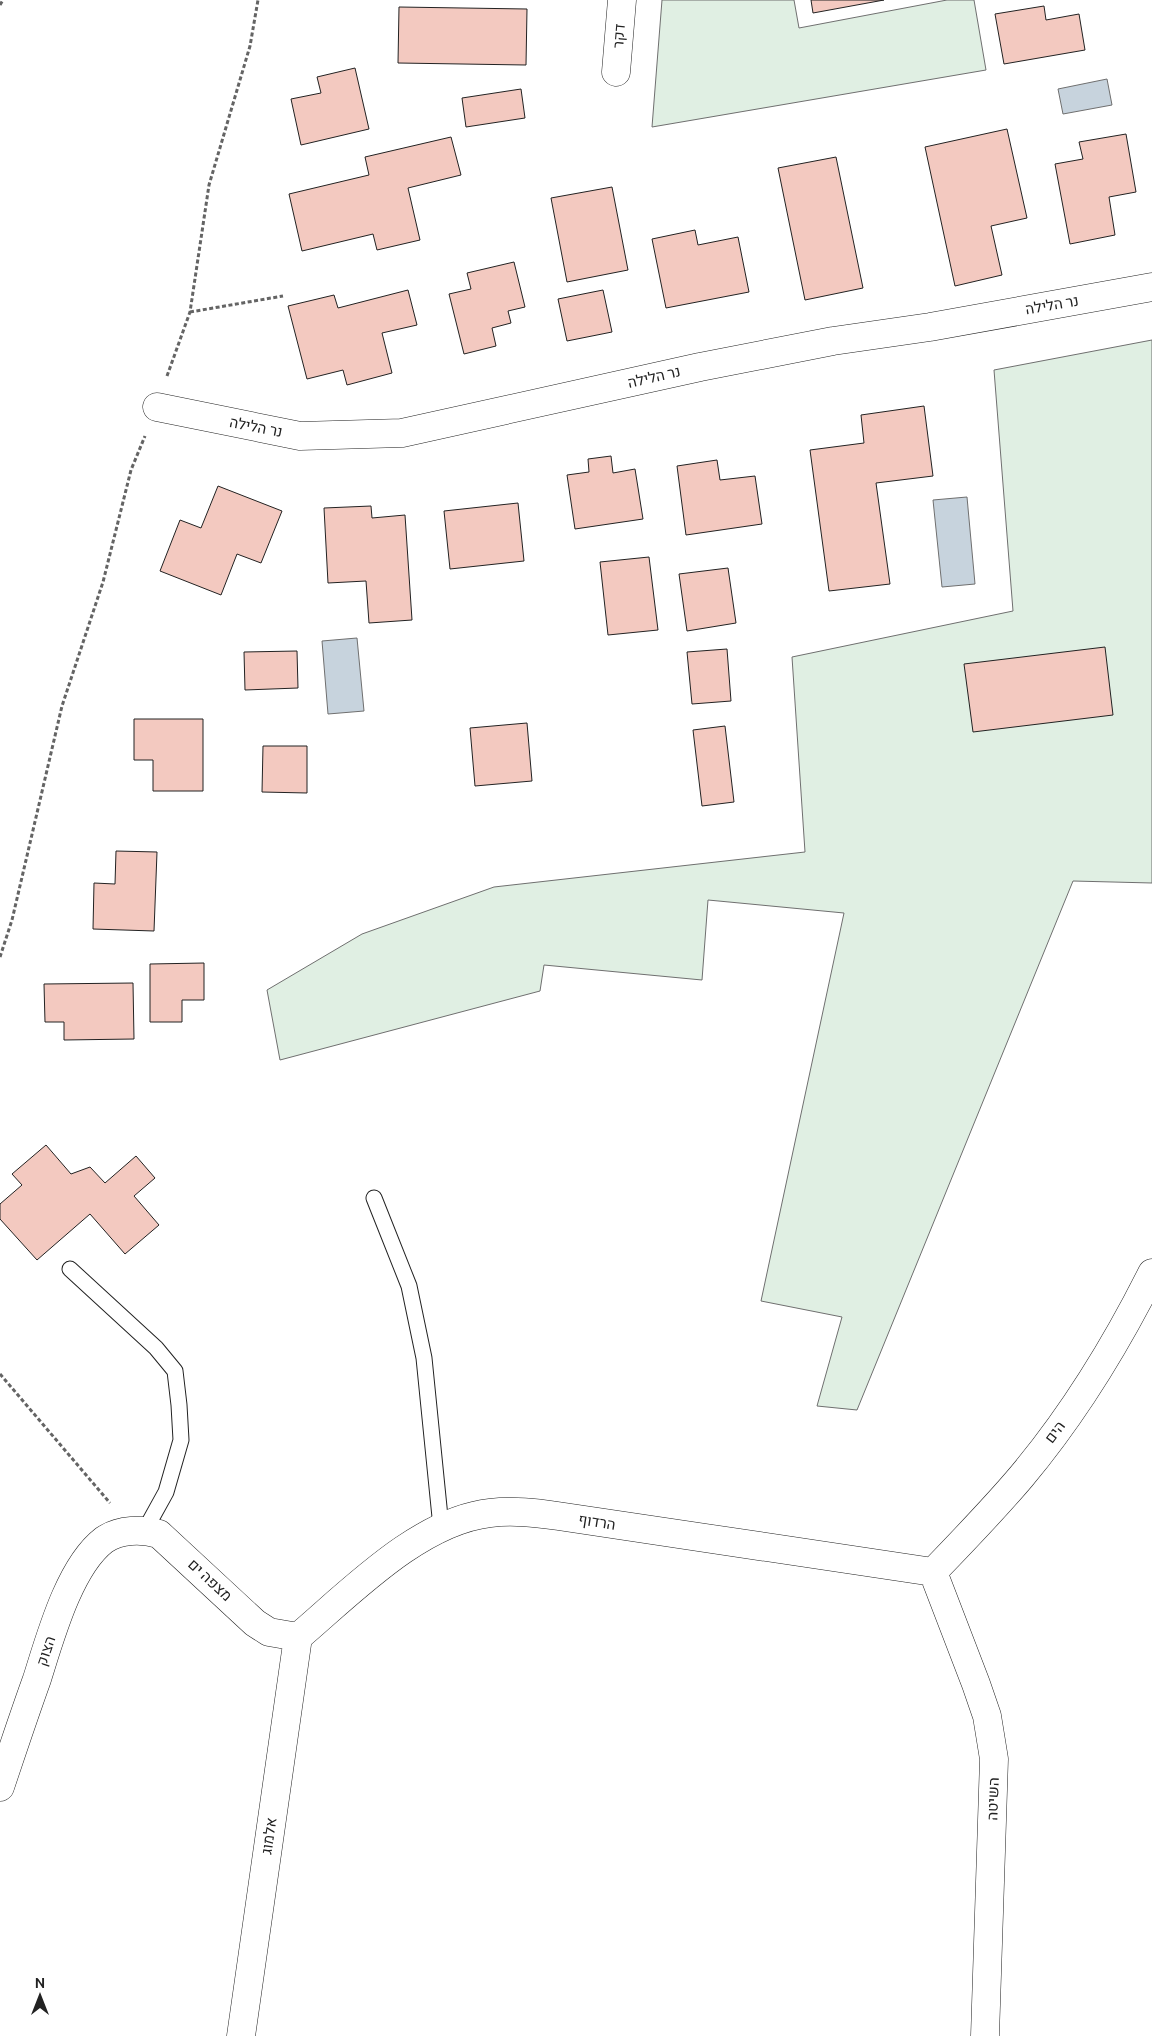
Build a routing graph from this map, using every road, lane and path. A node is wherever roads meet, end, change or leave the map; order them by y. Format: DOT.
graph roads {
  1 [pos="3,0"];
  2 [pos="258,0"];
  3 [pos="622,0"];
  4 [pos="0,5"];
  5 [pos="616,72"];
  6 [pos="1152,287"];
  7 [pos="283,296"];
  8 [pos="190,312"];
  9 [pos="157,407"];
  10 [pos="0,957"];
  11 [pos="374,1198"];
  12 [pos="70,1269"];
  13 [pos="1152,1273"];
  14 [pos="0,1374"];
  15 [pos="441,1527"];
  16 [pos="133,1531"];
  17 [pos="934,1572"];
  18 [pos="298,1637"];
  19 [pos="0,1787"];
  20 [pos="241,2036"];
  21 [pos="985,2036"];
  1 -- 4 [label="path"];
  2 -- 8 [label="path"];
  3 -- 5 [label="street, דקר"];
  6 -- 9 [label="street, נר הלילה"];
  7 -- 8 [label="path"];
  8 -- 9 [label="path"];
  9 -- 10 [label="path"];
  11 -- 15 [label="lane"];
  12 -- 16 [label="lane"];
  13 -- 17 [label="street, הים"];
  14 -- 16 [label="path"];
  15 -- 17 [label="street, הרדוף"];
  15 -- 18 [label="street, הרדוף"];
  16 -- 18 [label="street, מצפה ים"];
  16 -- 19 [label="street, הצוק"];
  17 -- 21 [label="street, השיטה"];
  18 -- 20 [label="street, אלמוג"];
}
